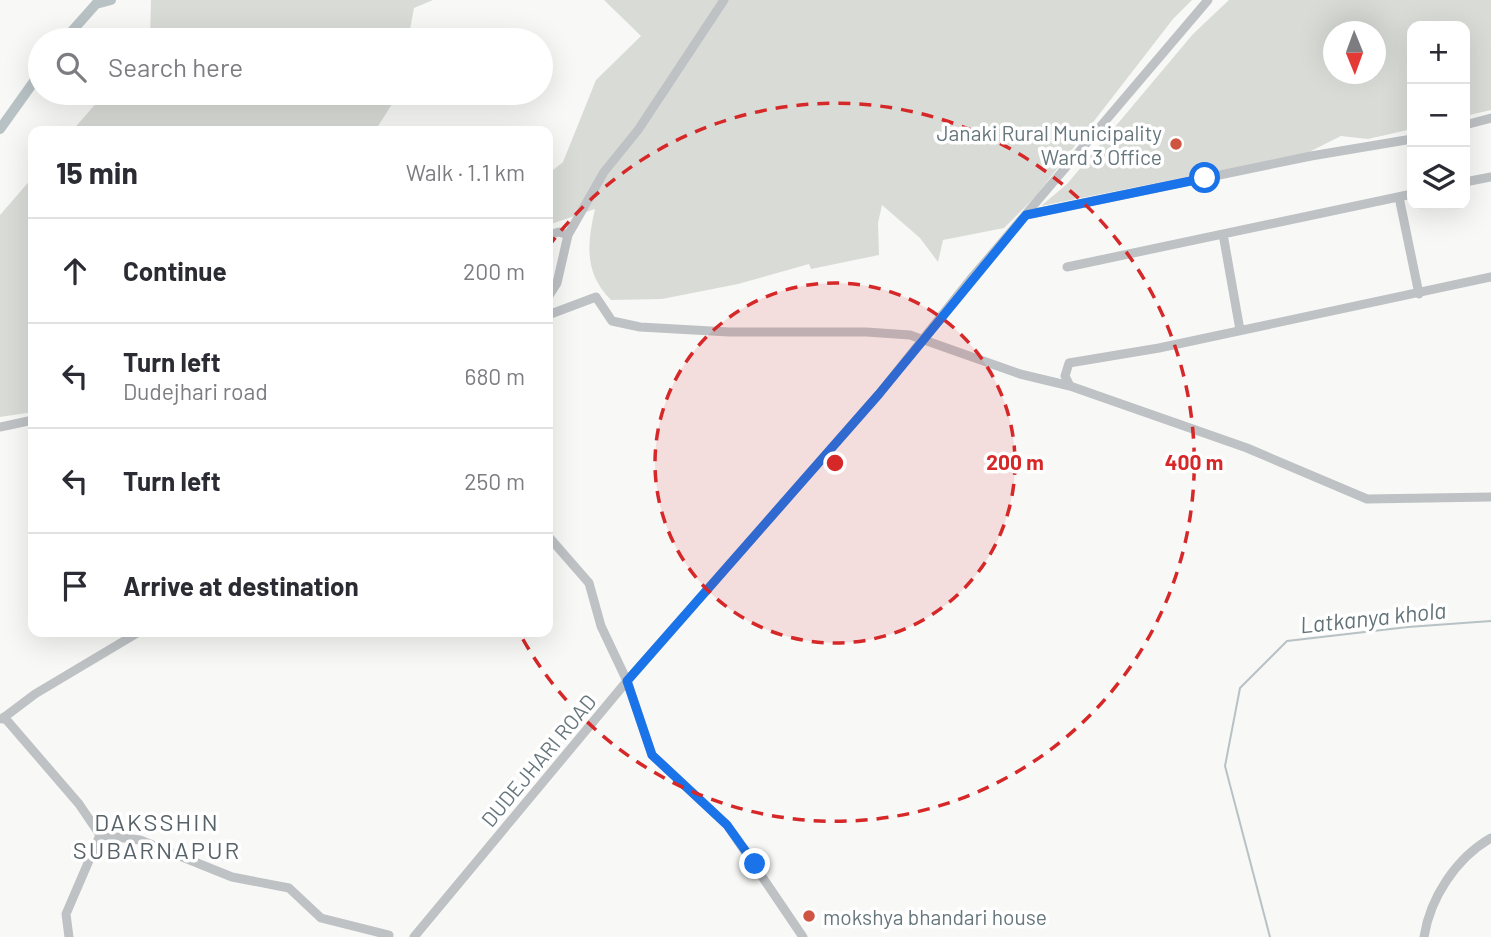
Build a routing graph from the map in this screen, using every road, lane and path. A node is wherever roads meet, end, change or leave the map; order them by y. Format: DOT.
graph roads {
  1 [pos="724,0"];
  2 [pos="1208,0"];
  3 [pos="1491,118"];
  4 [pos="1470,124"];
  5 [pos="1407,140"];
  6 [pos="1491,177"];
  7 [pos="1470,181"];
  8 [pos="1407,195"];
  9 [pos="1399,197"];
  10 [pos="1026,215"];
  11 [pos="553,234"];
  12 [pos="1223,234"];
  13 [pos="568,235"];
  14 [pos="1067,267"];
  15 [pos="1491,276"];
  16 [pos="553,289"];
  17 [pos="1419,294"];
  18 [pos="553,313"];
  19 [pos="1240,330"];
  20 [pos="924,339"];
  21 [pos="1070,386"];
  22 [pos="28,421"];
  23 [pos="0,427"];
  24 [pos="1491,497"];
  25 [pos="553,542"];
  26 [pos="131,637"];
  27 [pos="627,681"];
  28 [pos="2,719"];
  29 [pos="100,835"];
  30 [pos="1491,838"];
  31 [pos="389,935"];
  32 [pos="69,937"];
  33 [pos="414,937"];
  34 [pos="803,937"];
  35 [pos="1424,937"];
  1 -- 13 [label="street"];
  2 -- 10 [label="street, DUDEJHARI ROAD"];
  3 -- 4 [label="street"];
  5 -- 10 [label="street"];
  6 -- 7 [label="street"];
  8 -- 9 [label="street"];
  9 -- 12 [label="street"];
  9 -- 17 [label="street"];
  10 -- 20 [label="street, DUDEJHARI ROAD"];
  11 -- 13 [label="street"];
  12 -- 14 [label="street"];
  12 -- 19 [label="street"];
  13 -- 16 [label="street"];
  15 -- 17 [label="street"];
  17 -- 19 [label="street"];
  18 -- 20 [label="street"];
  19 -- 21 [label="street"];
  20 -- 21 [label="street"];
  20 -- 27 [label="street, DUDEJHARI ROAD"];
  21 -- 24 [label="street"];
  22 -- 23 [label="street"];
  25 -- 27 [label="street"];
  26 -- 28 [label="street"];
  27 -- 33 [label="street, DUDEJHARI ROAD"];
  27 -- 34 [label="street"];
  28 -- 29 [label="street"];
  29 -- 31 [label="street"];
  29 -- 32 [label="street"];
  30 -- 35 [label="street"];
}
